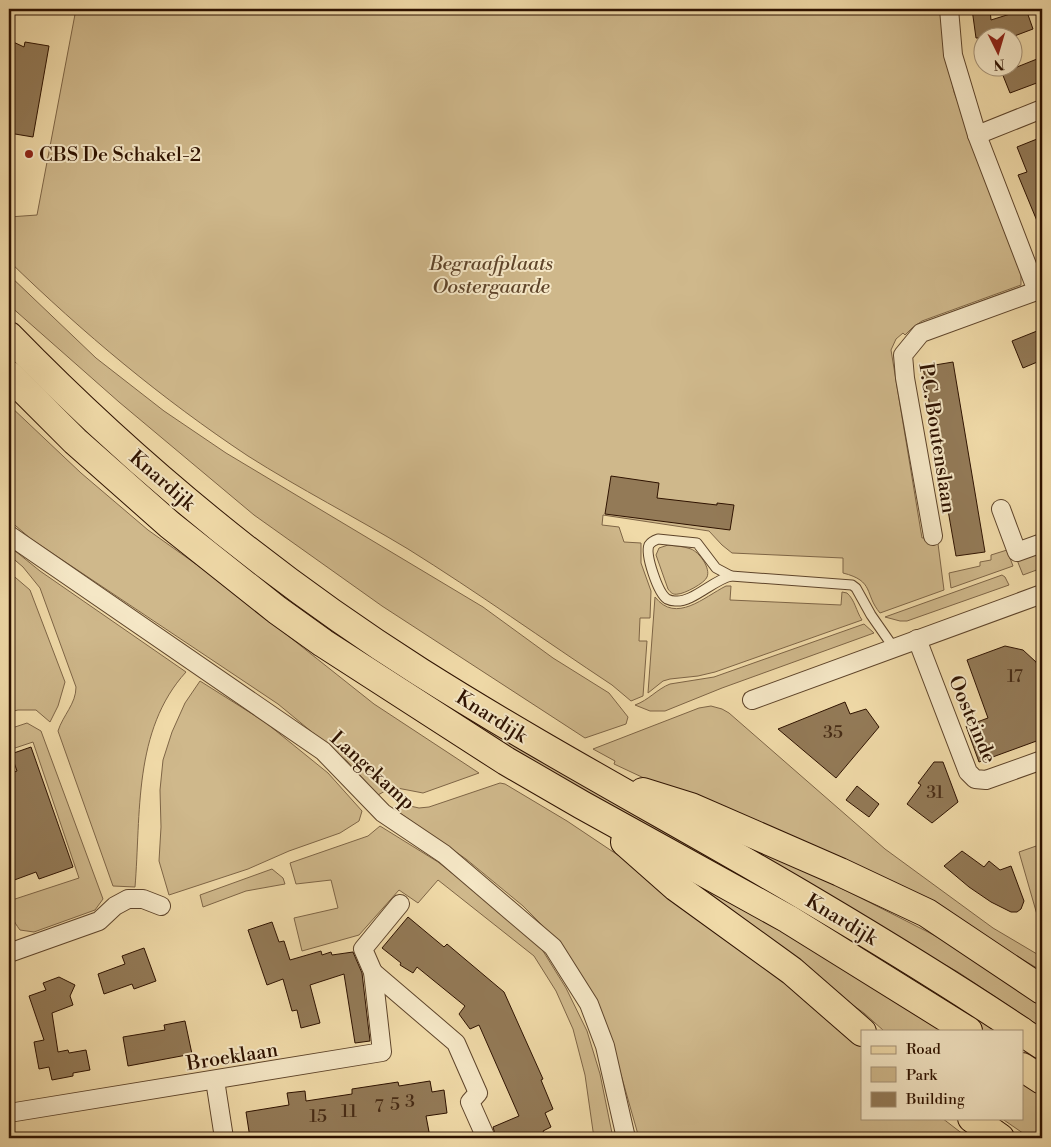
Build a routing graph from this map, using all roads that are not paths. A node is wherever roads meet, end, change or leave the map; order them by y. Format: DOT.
graph roads {
  1 [pos="950,9"];
  2 [pos="1042,109"];
  3 [pos="977,135"];
  4 [pos="1040,290"];
  5 [pos="9,336"];
  6 [pos="9,375"];
  7 [pos="1001,509"];
  8 [pos="9,535"];
  9 [pos="933,536"];
  10 [pos="1042,543"];
  11 [pos="730,576"];
  12 [pos="1042,594"];
  13 [pos="917,639"];
  14 [pos="894,648"];
  15 [pos="752,700"];
  16 [pos="1042,760"];
  17 [pos="598,779"];
  18 [pos="582,806"];
  19 [pos="400,904"];
  20 [pos="161,906"];
  21 [pos="9,953"];
  22 [pos="373,972"];
  23 [pos="1042,990"];
  24 [pos="966,1030"];
  25 [pos="1020,1030"];
  26 [pos="861,1031"];
  27 [pos="1024,1032"];
  28 [pos="1042,1045"];
  29 [pos="1024,1068"];
  30 [pos="215,1080"];
  31 [pos="1042,1080"];
  32 [pos="9,1113"];
  33 [pos="975,1120"];
  34 [pos="224,1138"];
  35 [pos="486,1138"];
  36 [pos="626,1138"];
  37 [pos="1000,1138"];
  1 -- 3 [label="street"];
  2 -- 3 [label="street"];
  3 -- 4 [label="street"];
  4 -- 9 [label="street, P.C. Boutenslaan"];
  5 -- 17 [label="main road, Knardijk"];
  6 -- 18 [label="main road, Knardijk"];
  7 -- 10 [label="street"];
  8 -- 36 [label="street, Langekamp"];
  11 -- 11 [label="lane"];
  11 -- 14 [label="lane"];
  12 -- 13 [label="street"];
  13 -- 14 [label="street"];
  13 -- 16 [label="street, Oosteinde"];
  14 -- 15 [label="street"];
  17 -- 23 [label="main road"];
  17 -- 25 [label="main road, Knardijk"];
  18 -- 24 [label="main road, Knardijk"];
  18 -- 26 [label="main road"];
  19 -- 22 [label="street, Broeklaan"];
  20 -- 21 [label="street"];
  22 -- 30 [label="street, Broeklaan"];
  22 -- 35 [label="street, Broeklaan"];
  27 -- 28 [label="main road, Knardijk"];
  29 -- 31 [label="main road"];
  30 -- 32 [label="street, Broeklaan"];
  30 -- 34 [label="street"];
  33 -- 37 [label="main road"];
}
